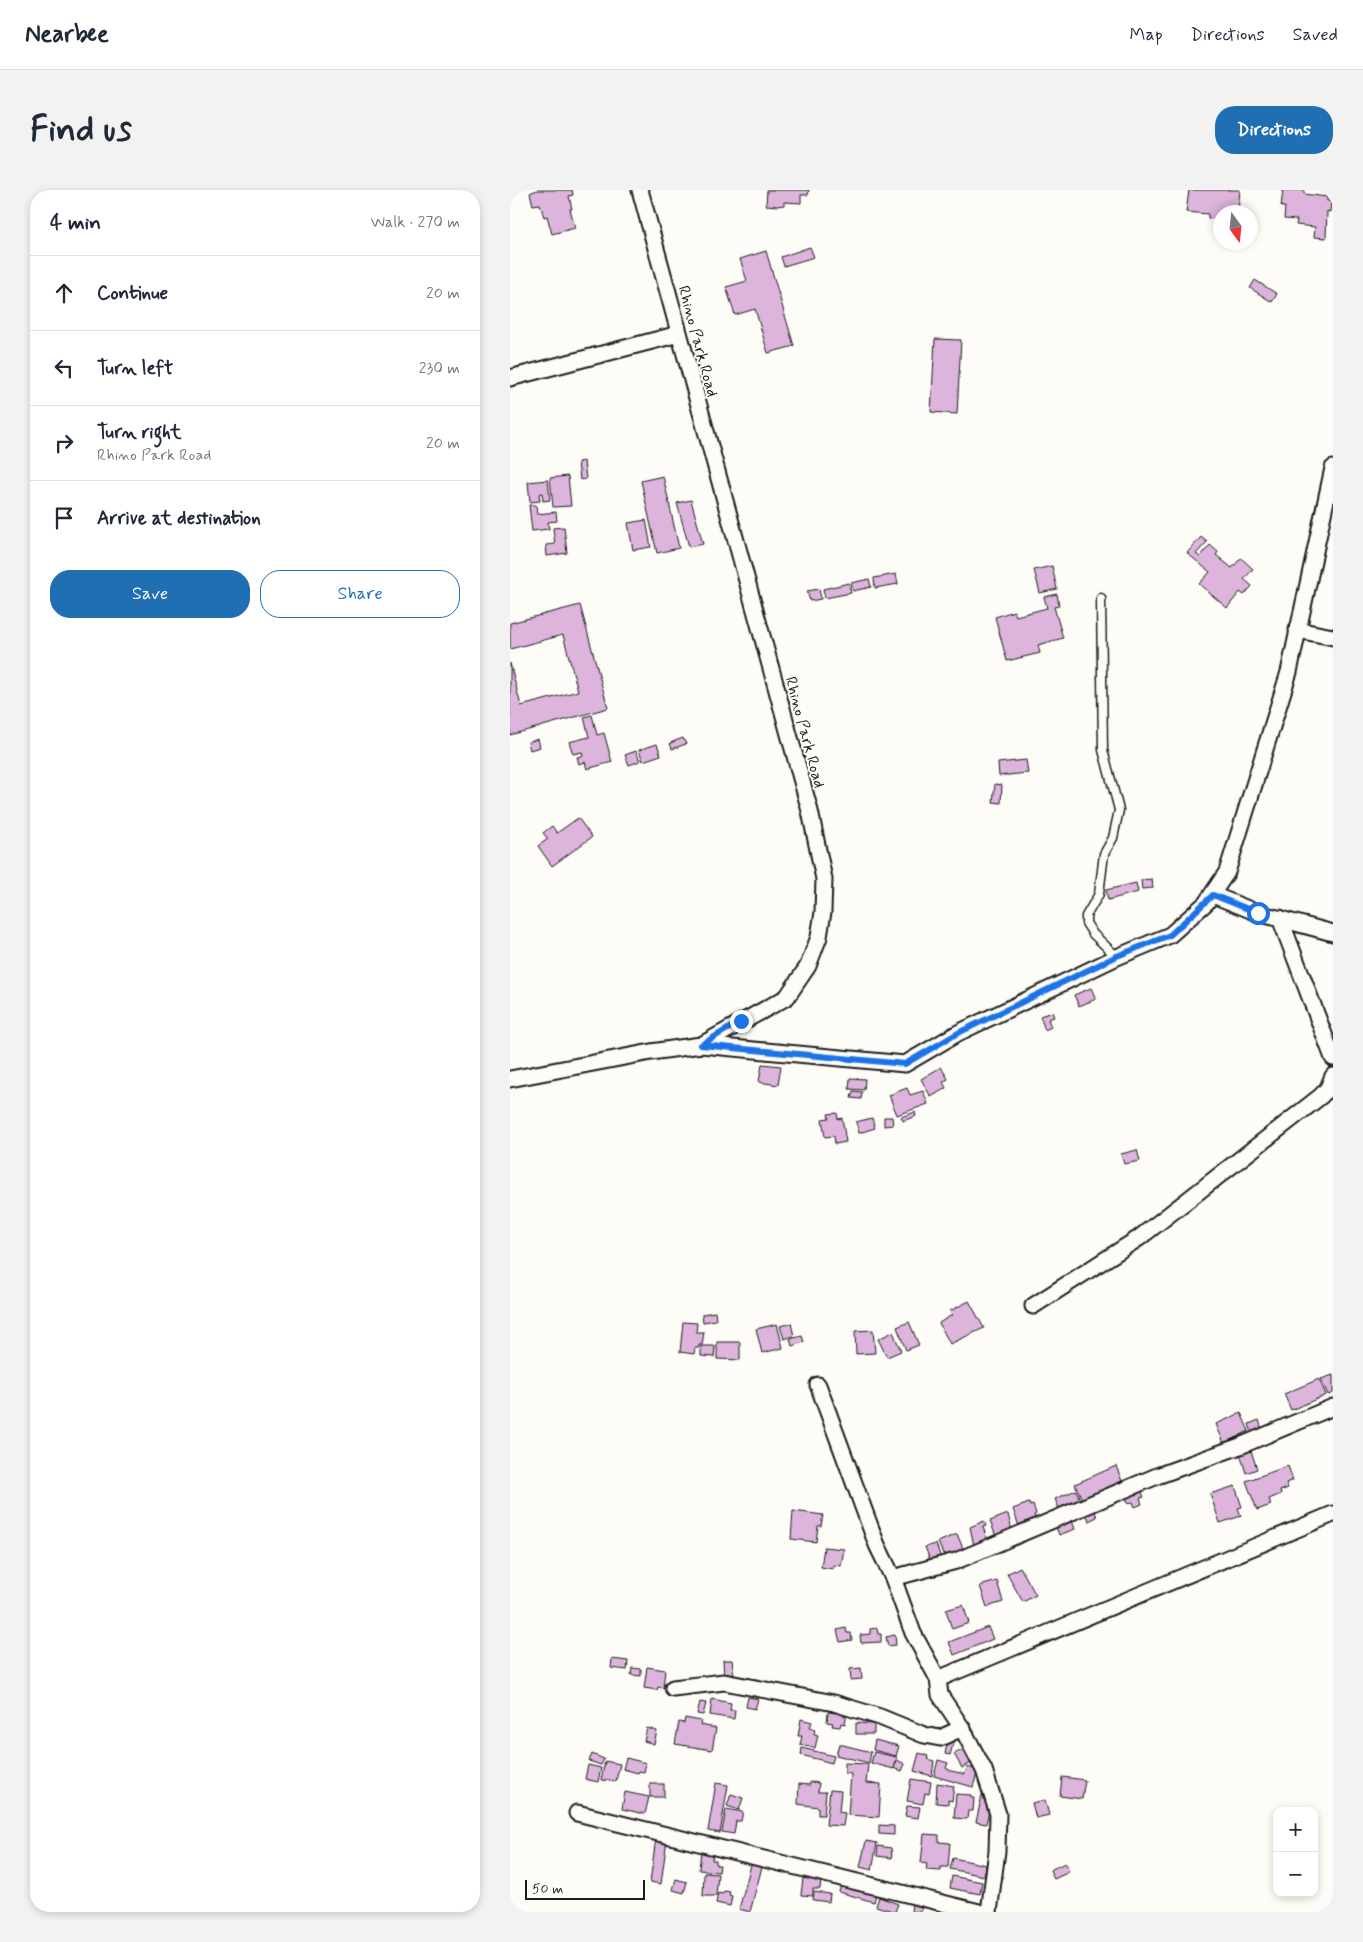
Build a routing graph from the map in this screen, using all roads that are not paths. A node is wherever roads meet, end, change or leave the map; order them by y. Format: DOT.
graph roads {
  1 [pos="640,190"];
  2 [pos="679,334"];
  3 [pos="510,378"];
  4 [pos="1333,468"];
  5 [pos="1101,598"];
  6 [pos="1297,630"];
  7 [pos="1333,637"];
  8 [pos="1213,895"];
  9 [pos="1280,918"];
  10 [pos="1333,933"];
  11 [pos="1117,956"];
  12 [pos="701,1045"];
  13 [pos="1333,1058"];
  14 [pos="1333,1076"];
  15 [pos="510,1079"];
  16 [pos="1034,1306"];
  17 [pos="818,1384"];
  18 [pos="1333,1406"];
  19 [pos="1333,1514"];
  20 [pos="893,1578"];
  21 [pos="938,1679"];
  22 [pos="673,1688"];
  23 [pos="962,1728"];
  24 [pos="577,1813"];
  25 [pos="979,1912"];
  26 [pos="989,1912"];
  1 -- 2 [label="street, Rhino Park Road"];
  2 -- 3 [label="street"];
  2 -- 12 [label="street, Rhino Park Road"];
  4 -- 6 [label="street"];
  5 -- 11 [label="lane"];
  6 -- 7 [label="street"];
  6 -- 8 [label="street"];
  8 -- 9 [label="street"];
  8 -- 11 [label="street"];
  9 -- 10 [label="street"];
  9 -- 13 [label="street"];
  11 -- 12 [label="street"];
  12 -- 15 [label="street, Rhino Park Road"];
  14 -- 16 [label="street"];
  17 -- 20 [label="street"];
  18 -- 20 [label="street"];
  19 -- 21 [label="street"];
  20 -- 21 [label="street"];
  21 -- 23 [label="street"];
  22 -- 23 [label="street"];
  23 -- 26 [label="street"];
  24 -- 25 [label="street"];
}
